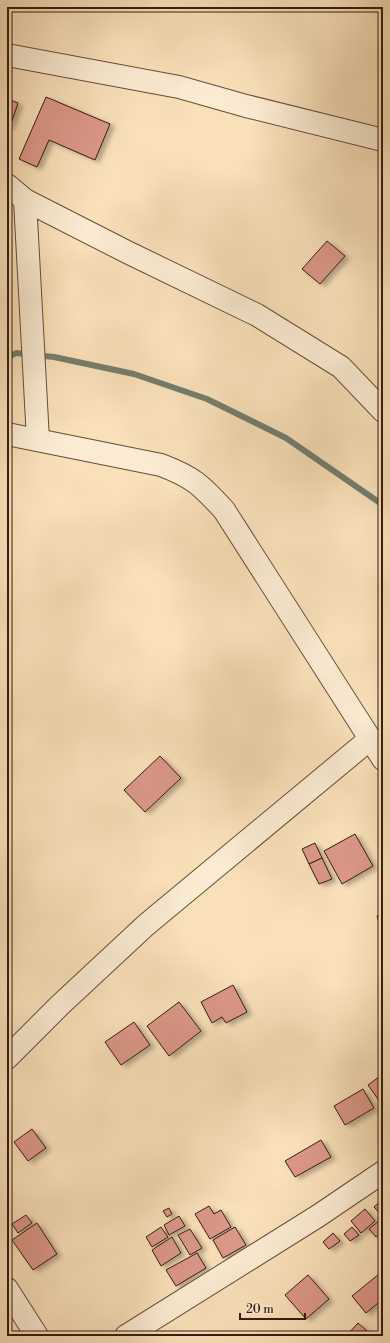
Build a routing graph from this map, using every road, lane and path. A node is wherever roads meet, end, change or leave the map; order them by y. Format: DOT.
graph roads {
  1 [pos="7,56"];
  2 [pos="383,140"];
  3 [pos="7,185"];
  4 [pos="25,200"];
  5 [pos="383,412"];
  6 [pos="7,434"];
  7 [pos="38,440"];
  8 [pos="370,739"];
  9 [pos="383,759"];
  10 [pos="7,1058"];
  11 [pos="383,1172"];
  12 [pos="7,1289"];
  13 [pos="37,1336"];
  14 [pos="126,1336"];
  1 -- 2 [label="street"];
  3 -- 4 [label="street"];
  4 -- 5 [label="street"];
  4 -- 7 [label="street"];
  6 -- 7 [label="street"];
  7 -- 8 [label="street"];
  8 -- 9 [label="street"];
  8 -- 10 [label="street"];
  11 -- 14 [label="street"];
  12 -- 13 [label="street"];
}
